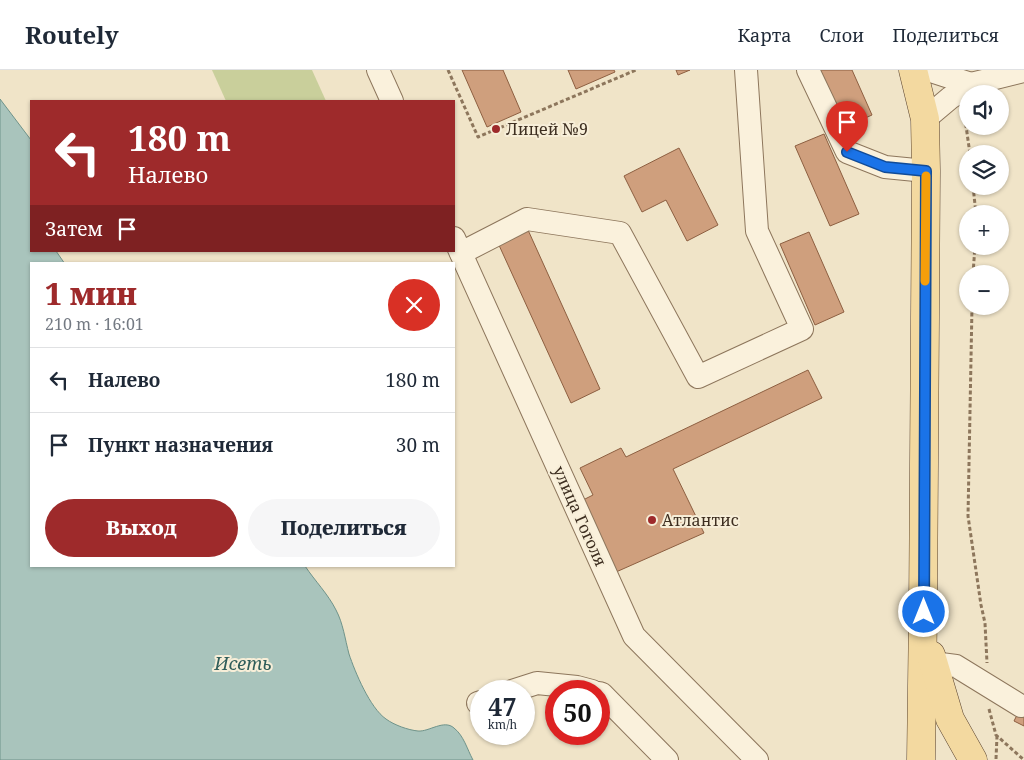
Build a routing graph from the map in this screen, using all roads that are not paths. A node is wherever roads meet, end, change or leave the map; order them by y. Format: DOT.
graph roads {
  1 [pos="378,70"];
  2 [pos="746,70"];
  3 [pos="808,70"];
  4 [pos="913,70"];
  5 [pos="928,70"];
  6 [pos="1024,71"];
  7 [pos="971,84"];
  8 [pos="392,100"];
  9 [pos="925,119"];
  10 [pos="926,171"];
  11 [pos="457,245"];
  12 [pos="924,612"];
  13 [pos="933,663"];
  14 [pos="610,702"];
  15 [pos="1020,706"];
  16 [pos="667,760"];
  17 [pos="757,760"];
  18 [pos="920,760"];
  19 [pos="973,760"];
  1 -- 8 [label="street"];
  2 -- 11 [label="street"];
  3 -- 10 [label="street"];
  4 -- 9 [label="main road"];
  5 -- 7 [label="street"];
  6 -- 7 [label="street"];
  7 -- 9 [label="street"];
  9 -- 10 [label="main road"];
  10 -- 12 [label="main road"];
  11 -- 17 [label="street, улица Гоголя"];
  12 -- 13 [label="main road"];
  12 -- 18 [label="main road"];
  13 -- 15 [label="street"];
  13 -- 19 [label="main road"];
  14 -- 16 [label="street"];
}
